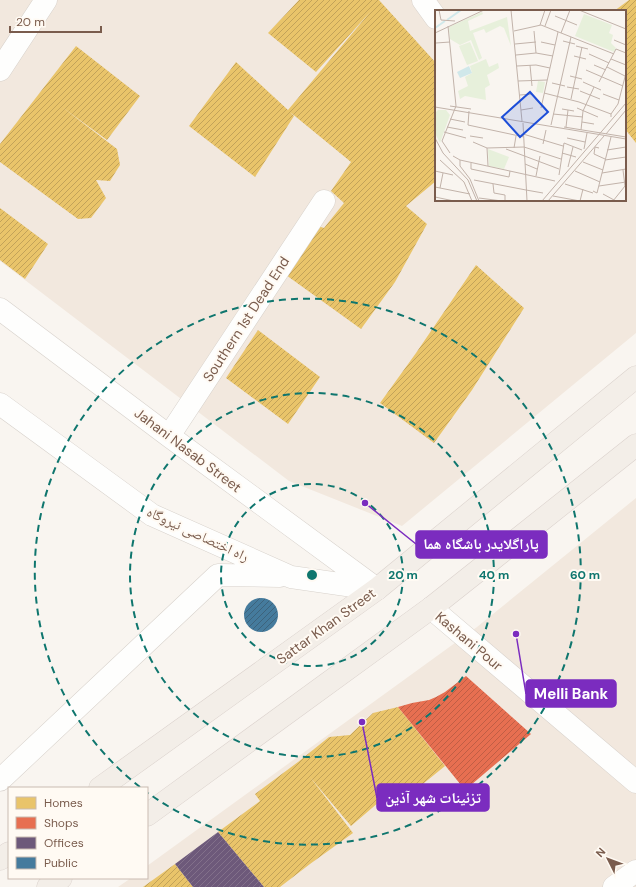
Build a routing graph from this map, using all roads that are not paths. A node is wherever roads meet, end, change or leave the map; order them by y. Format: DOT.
graph roads {
  1 [pos="46,0"];
  2 [pos="423,0"];
  3 [pos="435,17"];
  4 [pos="0,70"];
  5 [pos="324,201"];
  6 [pos="0,309"];
  7 [pos="636,377"];
  8 [pos="0,404"];
  9 [pos="169,436"];
  10 [pos="636,445"];
  11 [pos="291,576"];
  12 [pos="377,589"];
  13 [pos="431,608"];
  14 [pos="634,778"];
  15 [pos="0,780"];
  16 [pos="101,787"];
  17 [pos="148,814"];
  18 [pos="636,870"];
  19 [pos="60,879"];
  20 [pos="48,887"];
  21 [pos="614,887"];
  1 -- 4 [label="street"];
  2 -- 3 [label="street"];
  5 -- 9 [label="street, Southern 1st Dead End"];
  6 -- 9 [label="street, Jahani Nasab Street"];
  7 -- 12 [label="main road, Sattar Khan Street"];
  8 -- 11 [label="street, راه اختصاصی نیروگاه"];
  9 -- 12 [label="street, Jahani Nasab Street"];
  10 -- 13 [label="main road"];
  11 -- 12 [label="street, راه اختصاصی نیروگاه"];
  11 -- 15 [label="street"];
  12 -- 16 [label="main road, Sattar Khan Street"];
  13 -- 14 [label="street, Kashani Pour"];
  13 -- 17 [label="main road"];
  18 -- 21 [label="street"];
  19 -- 20 [label="main road"];
}
